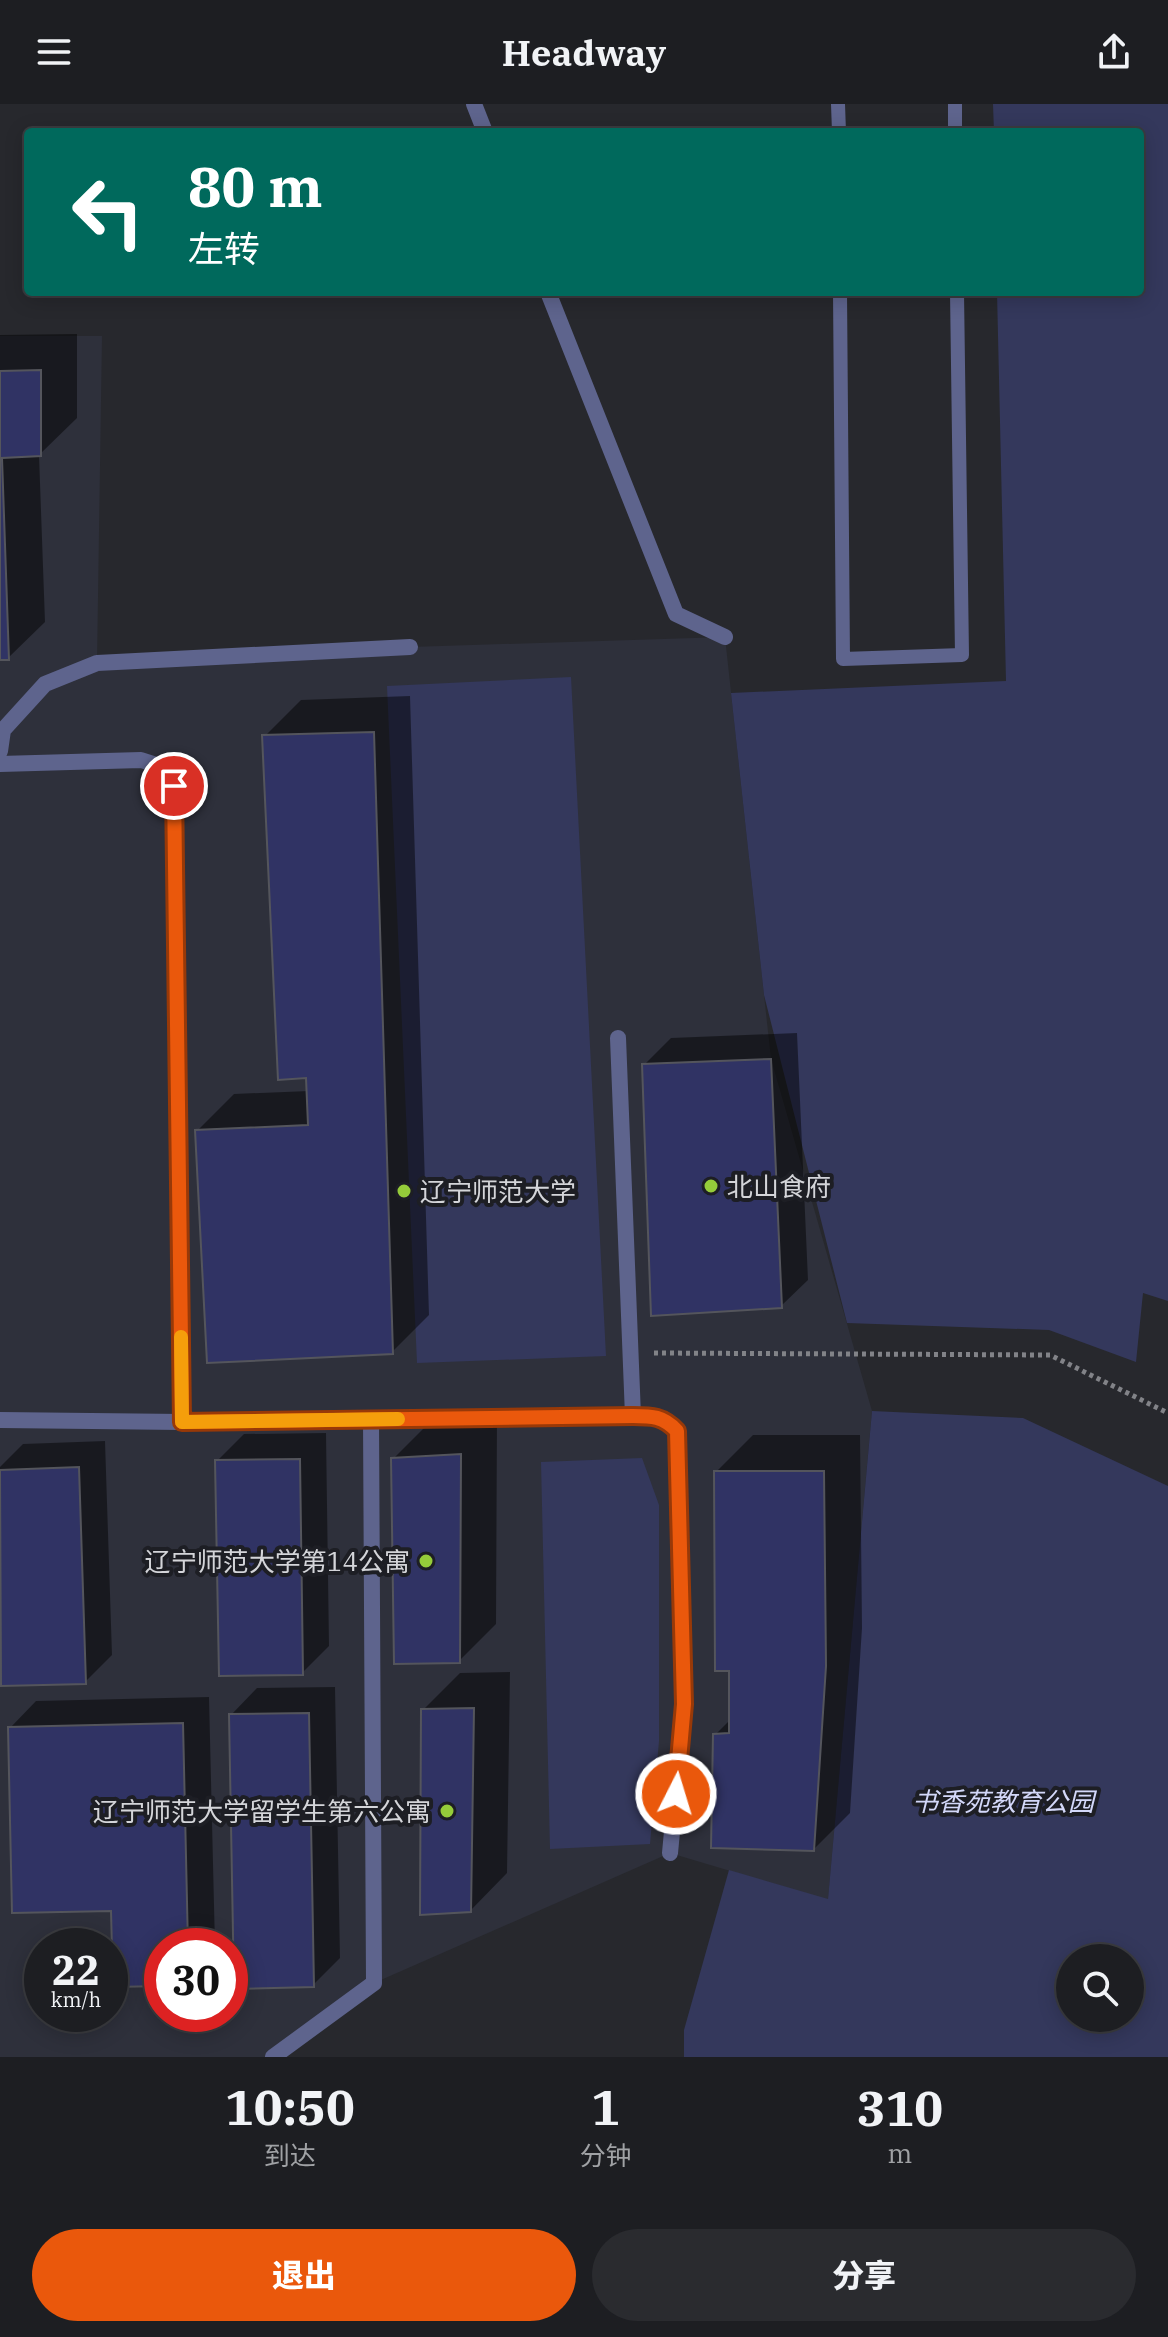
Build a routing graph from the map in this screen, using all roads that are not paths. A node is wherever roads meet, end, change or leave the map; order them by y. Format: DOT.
graph roads {
  1 [pos="474,104"];
  2 [pos="838,104"];
  3 [pos="955,104"];
  4 [pos="483,128"];
  5 [pos="839,128"];
  6 [pos="955,128"];
  7 [pos="550,296"];
  8 [pos="840,296"];
  9 [pos="957,296"];
  10 [pos="725,637"];
  11 [pos="410,647"];
  12 [pos="0,751"];
  13 [pos="0,764"];
  14 [pos="618,1038"];
  15 [pos="633,1416"];
  16 [pos="371,1419"];
  17 [pos="0,1420"];
  18 [pos="182,1422"];
  19 [pos="670,1853"];
  20 [pos="273,2057"];
  1 -- 4 [label="street"];
  2 -- 5 [label="lane"];
  3 -- 6 [label="lane"];
  7 -- 10 [label="street"];
  8 -- 9 [label="lane"];
  11 -- 12 [label="street"];
  13 -- 18 [label="street"];
  14 -- 15 [label="street"];
  15 -- 16 [label="street"];
  15 -- 19 [label="street"];
  16 -- 18 [label="street"];
  16 -- 20 [label="street"];
  17 -- 18 [label="street"];
}
